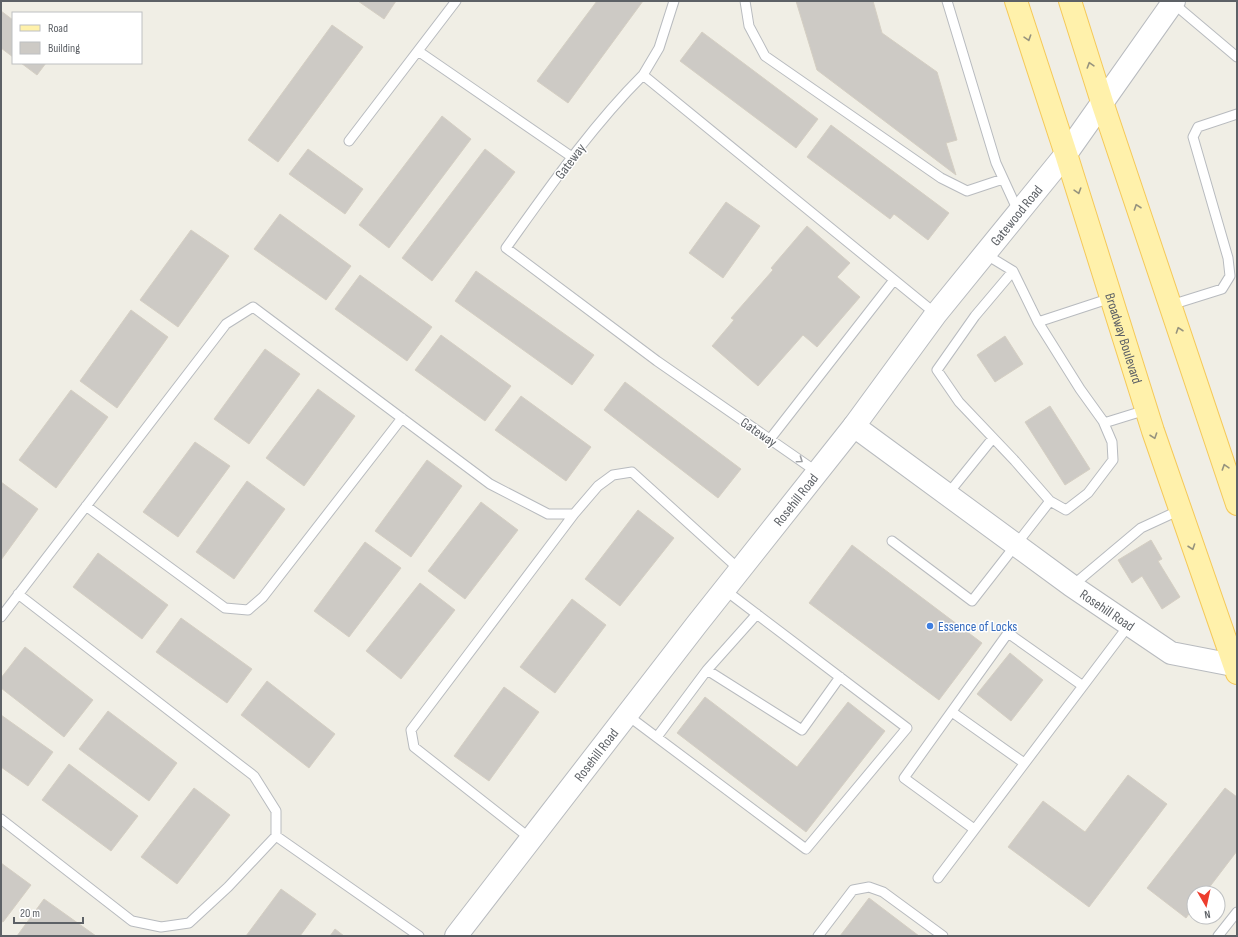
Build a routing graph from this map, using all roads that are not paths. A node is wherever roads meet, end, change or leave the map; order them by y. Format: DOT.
graph roads {
  1 [pos="456,1"];
  2 [pos="674,1"];
  3 [pos="745,1"];
  4 [pos="947,1"];
  5 [pos="1016,1"];
  6 [pos="1070,1"];
  7 [pos="1173,2"];
  8 [pos="418,51"];
  9 [pos="1237,57"];
  10 [pos="643,75"];
  11 [pos="1102,102"];
  12 [pos="1237,114"];
  13 [pos="349,141"];
  14 [pos="1066,154"];
  15 [pos="572,157"];
  16 [pos="1003,179"];
  17 [pos="1019,212"];
  18 [pos="984,254"];
  19 [pos="1013,271"];
  20 [pos="894,280"];
  21 [pos="1111,298"];
  22 [pos="1171,305"];
  23 [pos="936,314"];
  24 [pos="1038,322"];
  25 [pos="1146,410"];
  26 [pos="402,418"];
  27 [pos="1104,423"];
  28 [pos="854,426"];
  29 [pos="993,438"];
  30 [pos="770,439"];
  31 [pos="817,472"];
  32 [pos="946,495"];
  33 [pos="1050,501"];
  34 [pos="1237,504"];
  35 [pos="86,506"];
  36 [pos="1180,510"];
  37 [pos="574,514"];
  38 [pos="892,541"];
  39 [pos="1015,545"];
  40 [pos="740,570"];
  41 [pos="1072,586"];
  42 [pos="725,590"];
  43 [pos="18,594"];
  44 [pos="757,614"];
  45 [pos="1,617"];
  46 [pos="1129,625"];
  47 [pos="1236,667"];
  48 [pos="707,670"];
  49 [pos="840,677"];
  50 [pos="1082,686"];
  51 [pos="952,712"];
  52 [pos="627,714"];
  53 [pos="657,736"];
  54 [pos="1024,763"];
  55 [pos="1,819"];
  56 [pos="974,829"];
  57 [pos="276,836"];
  58 [pos="532,839"];
  59 [pos="938,878"];
  60 [pos="1237,912"];
  61 [pos="419,936"];
  62 [pos="456,936"];
  63 [pos="818,936"];
  64 [pos="943,936"];
  65 [pos="1218,936"];
  1 -- 8 [label="lane"];
  2 -- 10 [label="lane, Gateway"];
  3 -- 16 [label="lane"];
  4 -- 16 [label="lane"];
  5 -- 14 [label="main road, Broadway Boulevard, one-way"];
  11 -- 6 [label="main road, one-way"];
  7 -- 9 [label="lane"];
  7 -- 11 [label="street, Gatewood Road"];
  8 -- 13 [label="lane"];
  8 -- 15 [label="lane"];
  10 -- 15 [label="lane, Gateway"];
  10 -- 20 [label="lane"];
  11 -- 14 [label="street, Gatewood Road"];
  22 -- 11 [label="main road, one-way"];
  12 -- 22 [label="lane"];
  14 -- 17 [label="street, Gatewood Road"];
  14 -- 21 [label="main road, Broadway Boulevard, one-way"];
  15 -- 30 [label="lane, Gateway"];
  16 -- 17 [label="lane"];
  17 -- 18 [label="street, Gatewood Road"];
  18 -- 19 [label="lane"];
  18 -- 23 [label="street, Gatewood Road"];
  19 -- 24 [label="lane"];
  19 -- 29 [label="lane"];
  20 -- 23 [label="lane"];
  20 -- 30 [label="lane"];
  21 -- 24 [label="lane"];
  21 -- 25 [label="main road, Broadway Boulevard"];
  34 -- 22 [label="main road, one-way"];
  23 -- 28 [label="street, Gatewood Road"];
  24 -- 27 [label="lane"];
  25 -- 27 [label="lane"];
  25 -- 36 [label="main road, Broadway Boulevard, one-way"];
  26 -- 35 [label="lane"];
  26 -- 35 [label="lane"];
  26 -- 37 [label="lane"];
  27 -- 33 [label="lane"];
  28 -- 31 [label="street, Rosehill Road"];
  28 -- 32 [label="street, Rosehill Road"];
  29 -- 32 [label="lane"];
  29 -- 33 [label="lane"];
  30 -- 31 [label="lane, Gateway, one-way"];
  31 -- 40 [label="street, Rosehill Road"];
  32 -- 39 [label="street, Rosehill Road"];
  33 -- 39 [label="lane"];
  35 -- 43 [label="lane"];
  36 -- 41 [label="lane"];
  36 -- 47 [label="main road, Broadway Boulevard, one-way"];
  37 -- 40 [label="lane"];
  37 -- 58 [label="lane"];
  38 -- 39 [label="lane"];
  39 -- 41 [label="street, Rosehill Road"];
  40 -- 42 [label="street, Rosehill Road"];
  41 -- 46 [label="street, Rosehill Road"];
  42 -- 44 [label="lane"];
  42 -- 52 [label="street, Rosehill Road"];
  43 -- 45 [label="lane"];
  43 -- 57 [label="lane"];
  44 -- 48 [label="lane"];
  44 -- 49 [label="lane"];
  46 -- 47 [label="street, Rosehill Road"];
  46 -- 50 [label="lane"];
  48 -- 49 [label="lane"];
  48 -- 53 [label="lane"];
  49 -- 53 [label="lane"];
  50 -- 51 [label="lane"];
  50 -- 54 [label="lane"];
  51 -- 54 [label="lane"];
  51 -- 56 [label="lane"];
  52 -- 53 [label="lane"];
  52 -- 58 [label="street, Rosehill Road"];
  54 -- 56 [label="lane"];
  55 -- 57 [label="lane"];
  56 -- 59 [label="lane"];
  57 -- 61 [label="lane"];
  58 -- 62 [label="street, Rosehill Road"];
  60 -- 65 [label="lane"];
  63 -- 64 [label="lane"];
}
